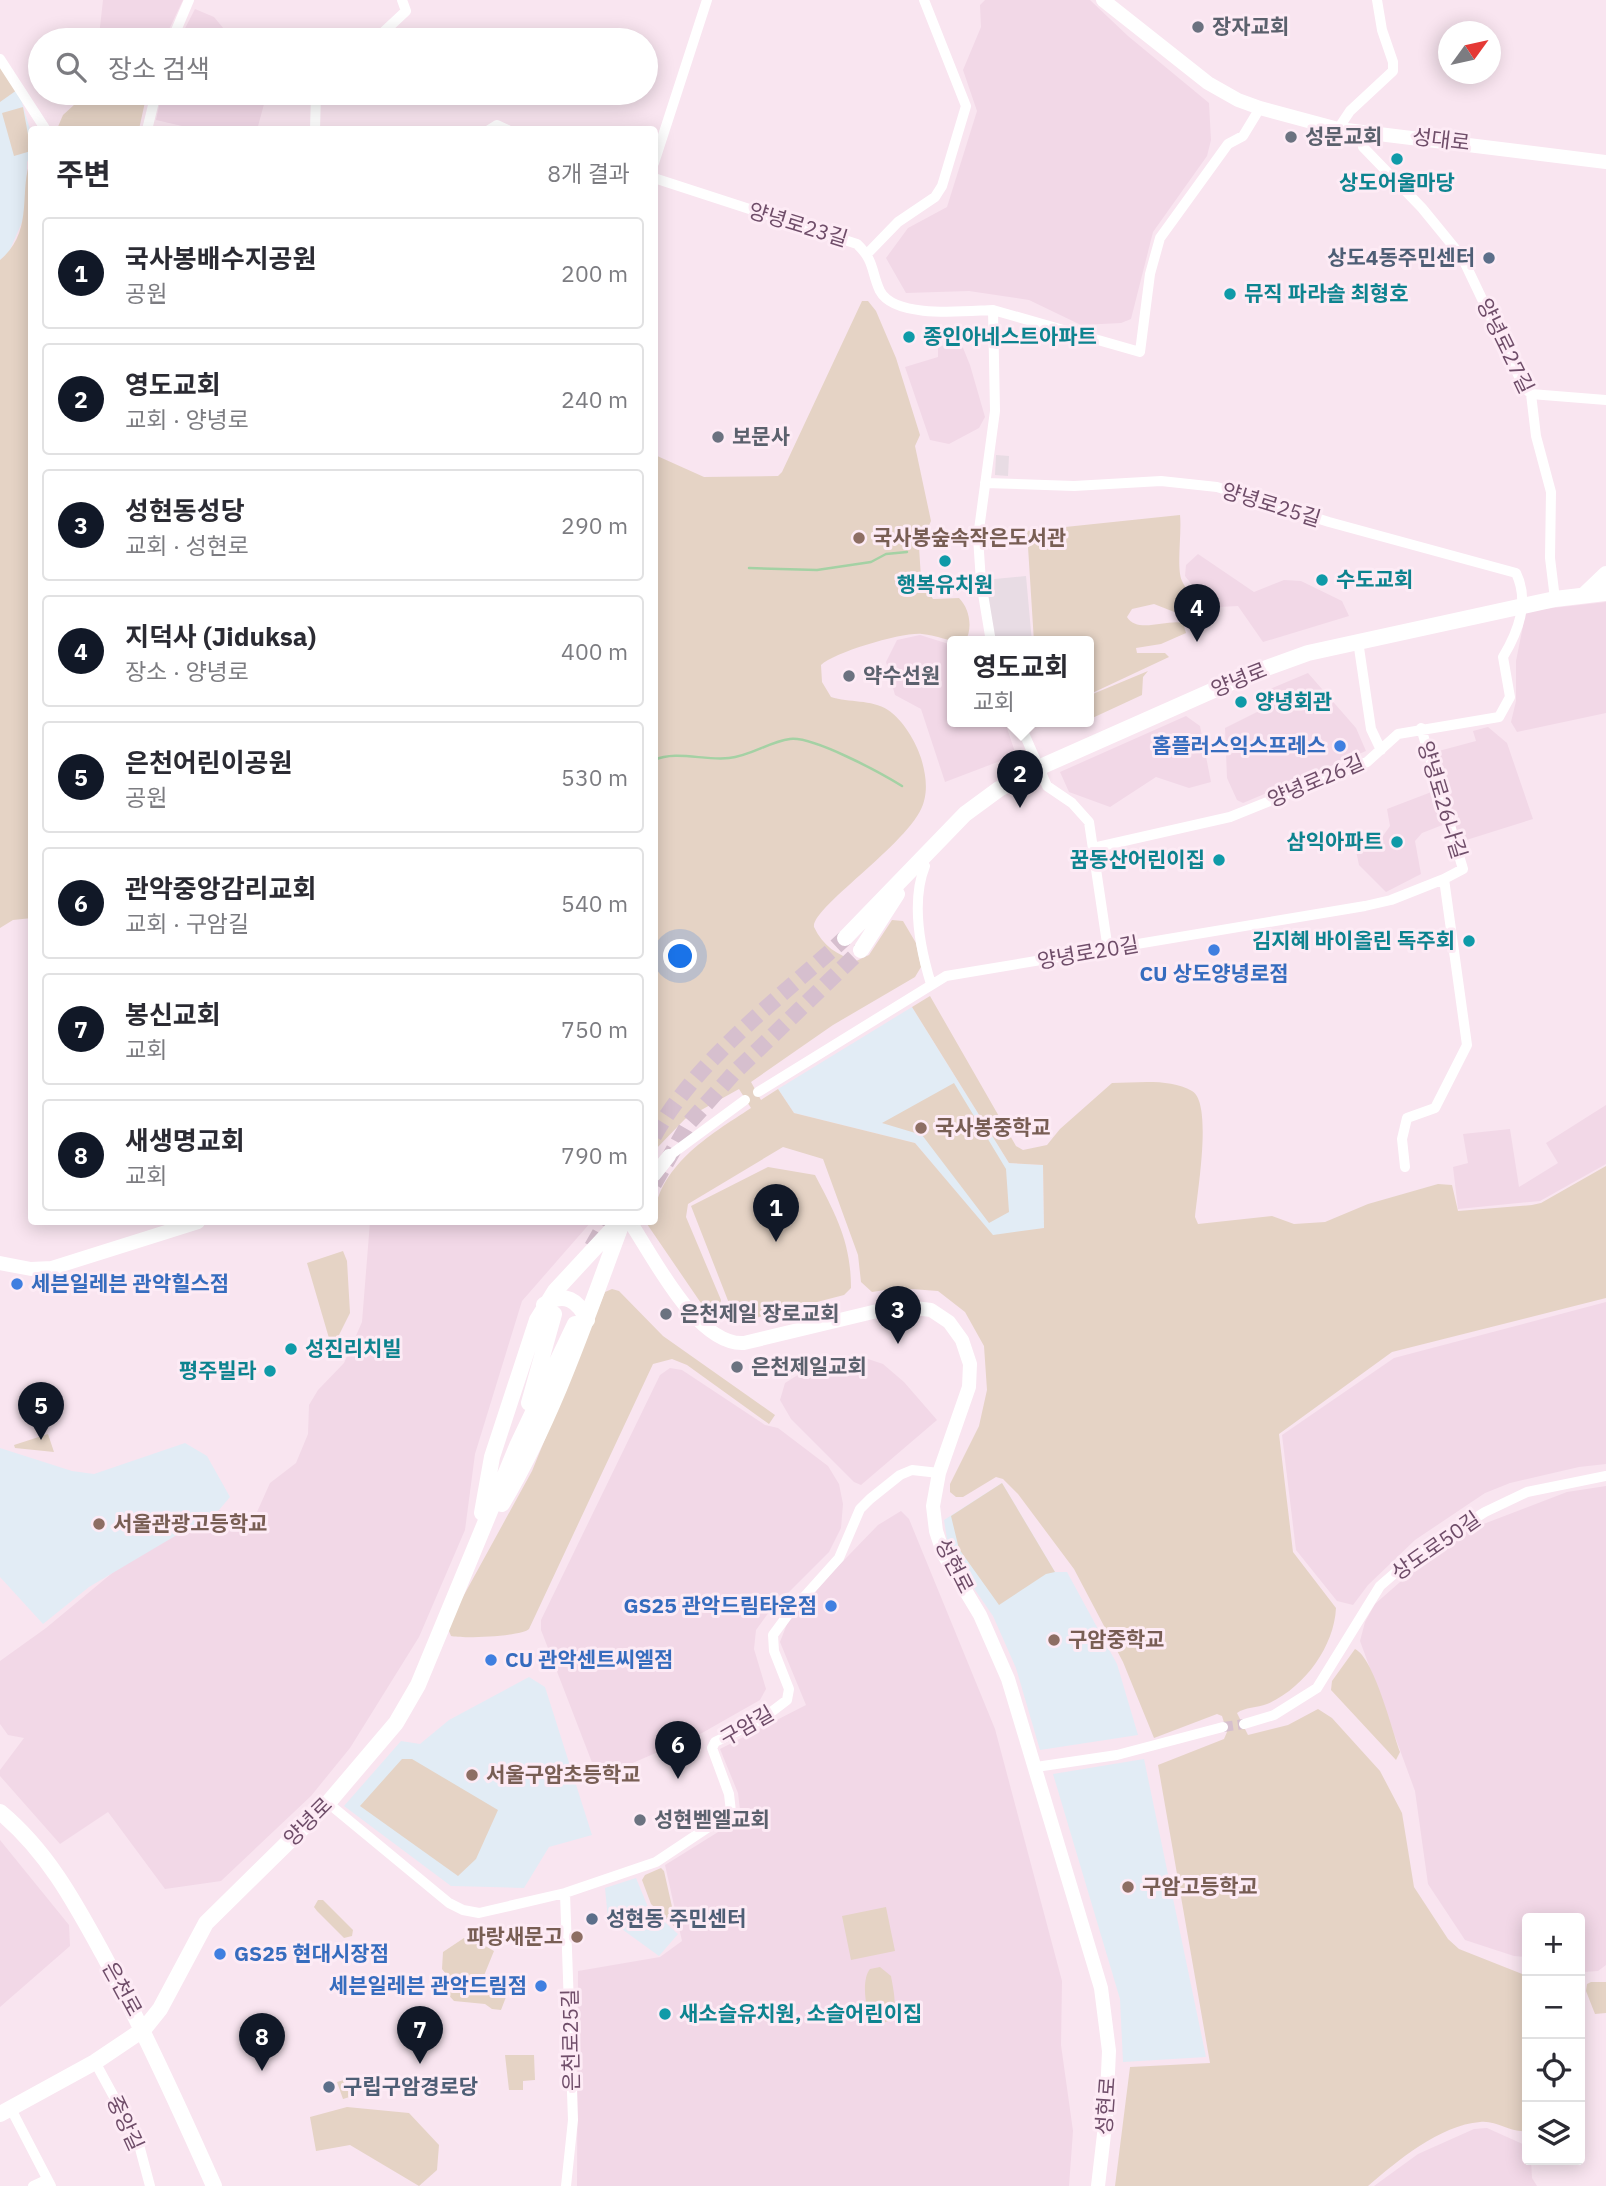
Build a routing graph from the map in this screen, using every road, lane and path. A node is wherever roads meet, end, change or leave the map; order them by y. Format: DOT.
graph roads {
  1 [pos="189,0"];
  2 [pos="402,0"];
  3 [pos="707,0"];
  4 [pos="924,0"];
  5 [pos="1102,0"];
  6 [pos="1377,0"];
  7 [pos="177,28"];
  8 [pos="388,28"];
  9 [pos="0,59"];
  10 [pos="28,102"];
  11 [pos="30,105"];
  12 [pos="153,105"];
  13 [pos="316,105"];
  14 [pos="1259,108"];
  15 [pos="43,126"];
  16 [pos="147,126"];
  17 [pos="315,126"];
  18 [pos="1338,129"];
  19 [pos="1363,131"];
  20 [pos="658,151"];
  21 [pos="1606,162"];
  22 [pos="658,179"];
  23 [pos="867,254"];
  24 [pos="993,310"];
  25 [pos="1531,394"];
  26 [pos="1606,400"];
  27 [pos="985,484"];
  28 [pos="1606,574"];
  29 [pos="1606,593"];
  30 [pos="1584,595"];
  31 [pos="1555,599"];
  32 [pos="1522,607"];
  33 [pos="990,636"];
  34 [pos="1359,641"];
  35 [pos="1021,727"];
  36 [pos="1421,728"];
  37 [pos="1381,750"];
  38 [pos="1038,768"];
  39 [pos="1093,848"];
  40 [pos="920,864"];
  41 [pos="1444,879"];
  42 [pos="845,938"];
  43 [pos="861,950"];
  44 [pos="1108,950"];
  45 [pos="931,984"];
  46 [pos="758,1092"];
  47 [pos="745,1100"];
  48 [pos="669,1156"];
  49 [pos="1405,1167"];
  50 [pos="658,1170"];
  51 [pos="188,1225"];
  52 [pos="619,1225"];
  53 [pos="620,1225"];
  54 [pos="632,1225"];
  55 [pos="0,1263"];
  56 [pos="549,1310"];
  57 [pos="581,1322"];
  58 [pos="517,1446"];
  59 [pos="939,1474"];
  60 [pos="1606,1476"];
  61 [pos="476,1549"];
  62 [pos="1244,1724"];
  63 [pos="1223,1727"];
  64 [pos="1036,1767"];
  65 [pos="328,1803"];
  66 [pos="0,1812"];
  67 [pos="565,1893"];
  68 [pos="144,2029"];
  69 [pos="95,2062"];
  70 [pos="5,2111"];
  71 [pos="49,2183"];
  72 [pos="33,2186"];
  73 [pos="150,2186"];
  74 [pos="214,2186"];
  75 [pos="566,2186"];
  76 [pos="1098,2186"];
  1 -- 7 [label="street"];
  2 -- 8 [label="street"];
  3 -- 20 [label="street"];
  4 -- 23 [label="street"];
  5 -- 14 [label="street, 성대로"];
  6 -- 18 [label="street"];
  9 -- 10 [label="street"];
  11 -- 15 [label="street"];
  12 -- 16 [label="street"];
  13 -- 17 [label="street"];
  14 -- 18 [label="street, 성대로"];
  14 -- 24 [label="street, 양녕로23길"];
  18 -- 19 [label="street, 성대로"];
  19 -- 21 [label="street, 성대로"];
  19 -- 25 [label="street, 양녕로27길"];
  22 -- 23 [label="street, 양녕로23길"];
  23 -- 24 [label="street, 양녕로23길"];
  24 -- 27 [label="street"];
  25 -- 26 [label="street"];
  25 -- 31 [label="street, 양녕로27길"];
  27 -- 32 [label="street, 양녕로25길"];
  27 -- 33 [label="street"];
  28 -- 30 [label="main road"];
  29 -- 30 [label="main road, 양녕로"];
  30 -- 31 [label="main road, 양녕로"];
  31 -- 32 [label="main road, 양녕로"];
  32 -- 34 [label="main road, 양녕로"];
  32 -- 36 [label="street, 양녕로26길"];
  34 -- 37 [label="street"];
  34 -- 38 [label="main road, 양녕로"];
  35 -- 38 [label="street"];
  36 -- 37 [label="street, 양녕로26길"];
  36 -- 41 [label="street, 양녕로26나길"];
  37 -- 39 [label="street, 양녕로26길"];
  38 -- 39 [label="street"];
  38 -- 40 [label="main road, 양녕로"];
  39 -- 44 [label="street"];
  40 -- 42 [label="main road, 양녕로"];
  40 -- 43 [label="main road, 양녕로"];
  40 -- 45 [label="street"];
  41 -- 44 [label="street, 양녕로20길"];
  41 -- 49 [label="street, 양녕로26나길"];
  44 -- 45 [label="street, 양녕로20길"];
  45 -- 46 [label="street, 양녕로20길"];
  47 -- 48 [label="street"];
  48 -- 50 [label="street"];
  51 -- 55 [label="street"];
  52 -- 56 [label="main road"];
  53 -- 57 [label="main road"];
  54 -- 59 [label="street, 성현로"];
  56 -- 57 [label="main road"];
  56 -- 58 [label="main road, 양녕로"];
  56 -- 61 [label="main road"];
  57 -- 58 [label="main road, 양녕로"];
  57 -- 61 [label="main road"];
  58 -- 61 [label="main road, 양녕로"];
  59 -- 64 [label="street, 성현로"];
  59 -- 67 [label="street, 구암길"];
  60 -- 62 [label="street, 상도로50길"];
  61 -- 65 [label="main road, 양녕로"];
  63 -- 64 [label="street"];
  64 -- 76 [label="street, 성현로"];
  65 -- 67 [label="street, 구암길"];
  65 -- 68 [label="main road, 양녕로"];
  66 -- 68 [label="main road, 은천로"];
  67 -- 75 [label="street, 은천로25길"];
  68 -- 69 [label="main road, 양녕로"];
  68 -- 74 [label="main road, 은천로"];
  69 -- 70 [label="main road, 양녕로"];
  69 -- 73 [label="street, 중앙길"];
  70 -- 71 [label="street"];
  71 -- 72 [label="street"];
}
